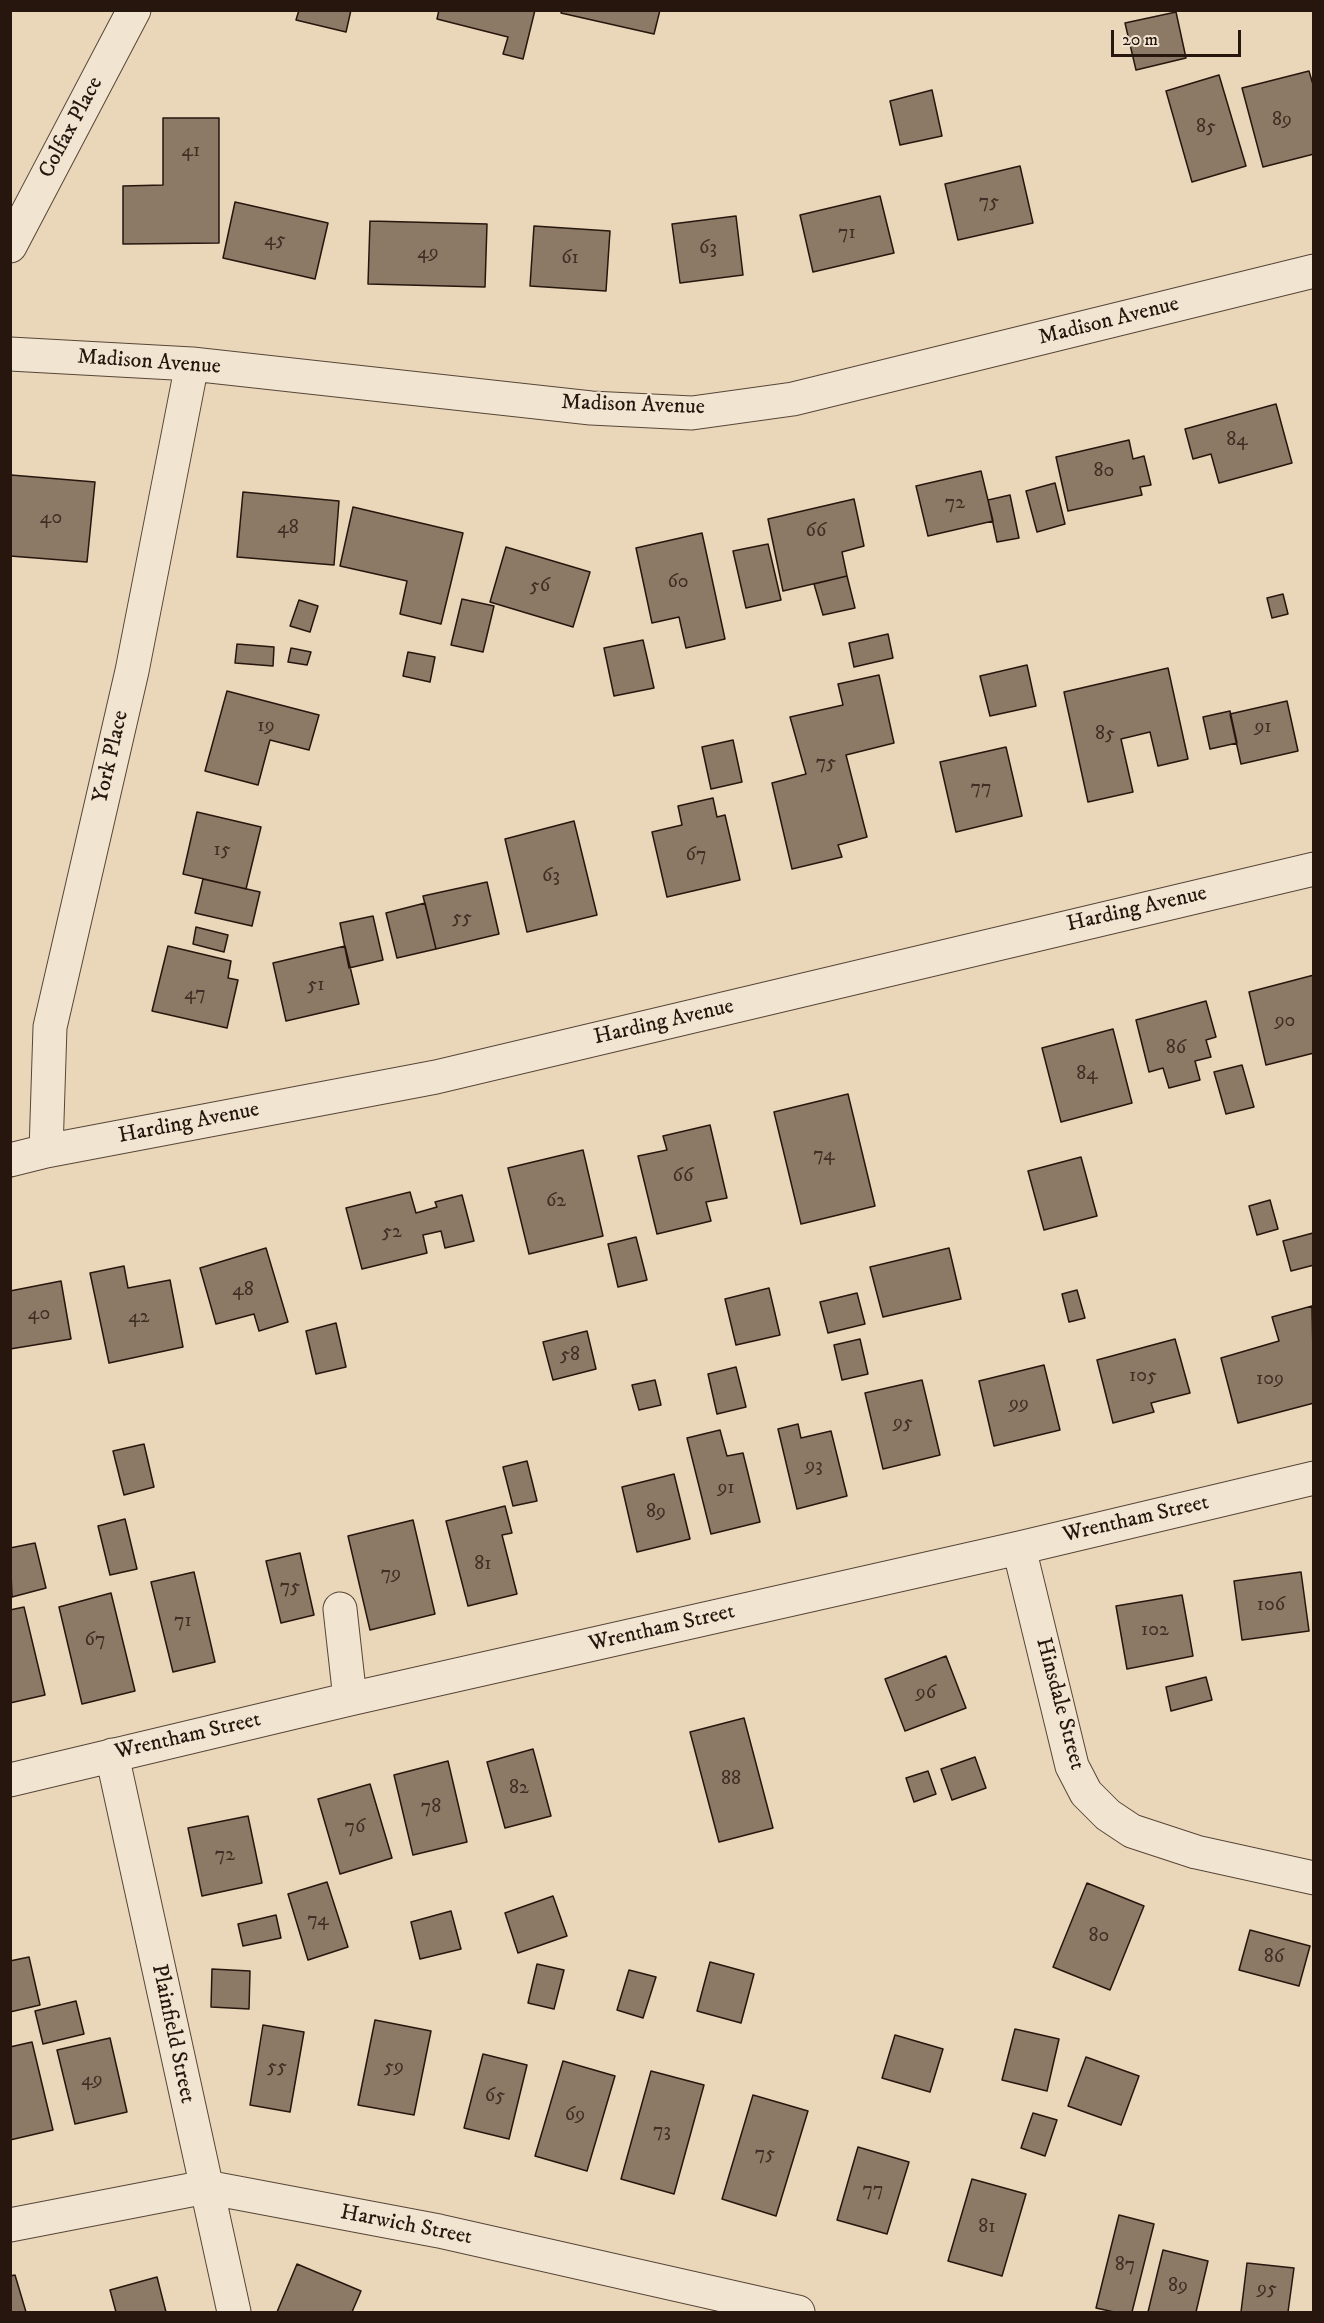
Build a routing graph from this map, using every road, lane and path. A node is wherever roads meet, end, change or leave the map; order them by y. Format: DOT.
graph roads {
  1 [pos="134,10"];
  2 [pos="10,246"];
  3 [pos="1314,271"];
  4 [pos="10,354"];
  5 [pos="192,364"];
  6 [pos="1314,868"];
  7 [pos="46,1151"];
  8 [pos="10,1160"];
  9 [pos="1314,1478"];
  10 [pos="1019,1548"];
  11 [pos="340,1609"];
  12 [pos="350,1699"];
  13 [pos="112,1755"];
  14 [pos="10,1780"];
  15 [pos="1314,1878"];
  16 [pos="206,2187"];
  17 [pos="10,2225"];
  18 [pos="234,2313"];
  19 [pos="798,2313"];
  1 -- 2 [label="street, Colfax Place"];
  3 -- 5 [label="street, Madison Avenue"];
  4 -- 5 [label="street, Madison Avenue"];
  5 -- 7 [label="street, York Place"];
  6 -- 7 [label="street, Harding Avenue"];
  7 -- 8 [label="street, Harding Avenue"];
  9 -- 10 [label="street, Wrentham Street"];
  10 -- 12 [label="street, Wrentham Street"];
  10 -- 15 [label="street, Hinsdale Street"];
  11 -- 12 [label="street"];
  12 -- 13 [label="street, Wrentham Street"];
  13 -- 14 [label="street, Wrentham Street"];
  13 -- 16 [label="street, Plainfield Street"];
  16 -- 17 [label="street, Harwich Street"];
  16 -- 18 [label="street, Plainfield Street"];
  16 -- 19 [label="street, Harwich Street"];
}
